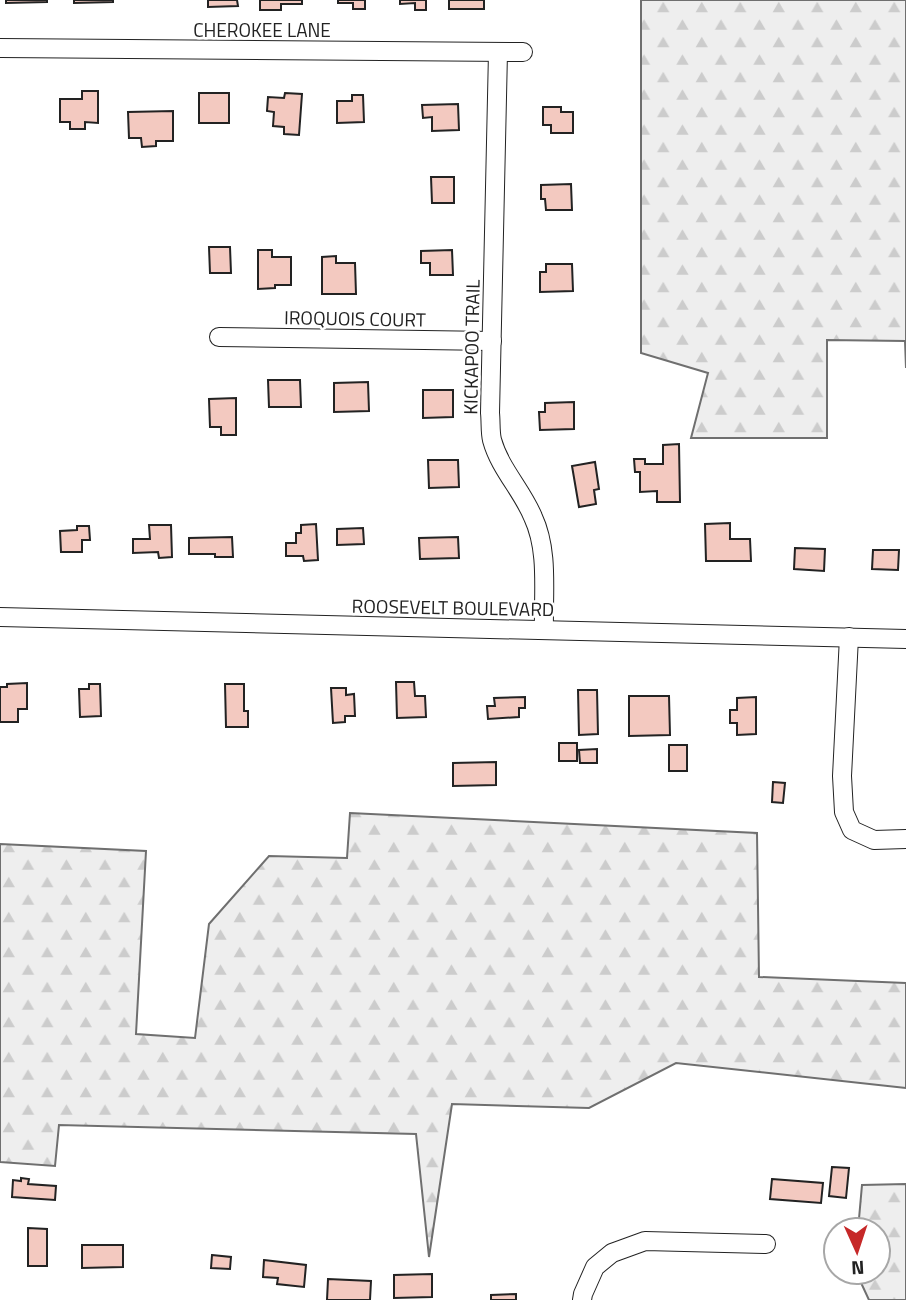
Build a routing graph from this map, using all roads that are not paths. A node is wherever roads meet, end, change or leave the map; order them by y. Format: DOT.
graph roads {
  1 [pos="0,48"];
  2 [pos="498,52"];
  3 [pos="523,52"];
  4 [pos="219,337"];
  5 [pos="492,341"];
  6 [pos="0,617"];
  7 [pos="544,630"];
  8 [pos="849,637"];
  9 [pos="906,639"];
  10 [pos="906,839"];
  11 [pos="766,1244"];
  12 [pos="582,1300"];
  1 -- 2 [label="street, CHEROKEE LANE"];
  2 -- 3 [label="street, CHEROKEE LANE"];
  2 -- 5 [label="street, KICKAPOO TRAIL"];
  4 -- 5 [label="street, IROQUOIS COURT"];
  5 -- 7 [label="street, KICKAPOO TRAIL"];
  6 -- 7 [label="street, ROOSEVELT BOULEVARD"];
  7 -- 8 [label="street, ROOSEVELT BOULEVARD"];
  8 -- 9 [label="street, ROOSEVELT BOULEVARD"];
  8 -- 10 [label="street"];
  11 -- 12 [label="street"];
}
